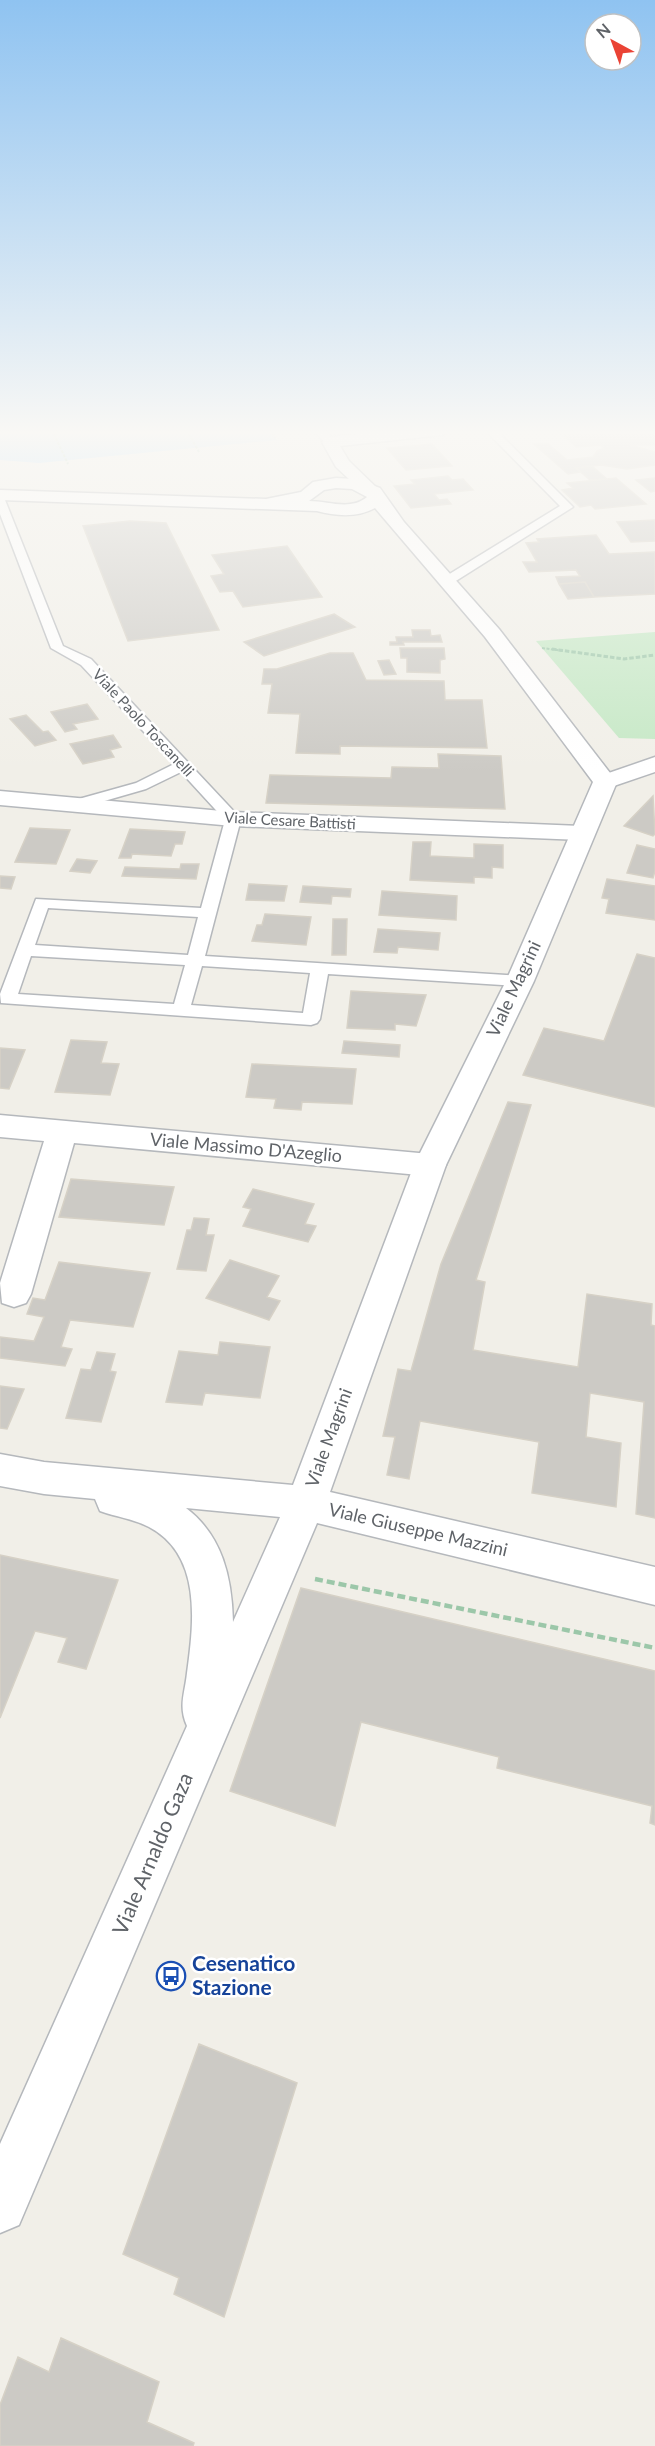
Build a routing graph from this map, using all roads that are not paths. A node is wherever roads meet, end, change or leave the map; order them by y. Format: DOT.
graph roads {
  1 [pos="18,544"];
  2 [pos="414,544"];
  3 [pos="507,544"];
  4 [pos="447,581"];
  5 [pos="655,764"];
  6 [pos="183,765"];
  7 [pos="605,782"];
  8 [pos="0,798"];
  9 [pos="73,805"];
  10 [pos="233,819"];
  11 [pos="581,833"];
  12 [pos="208,913"];
  13 [pos="25,950"];
  14 [pos="195,960"];
  15 [pos="320,967"];
  16 [pos="520,981"];
  17 [pos="181,1011"];
  18 [pos="0,1126"];
  19 [pos="62,1131"];
  20 [pos="429,1165"];
  21 [pos="14,1294"];
  22 [pos="0,1470"];
  23 [pos="44,1478"];
  24 [pos="306,1503"];
  25 [pos="655,1586"];
  26 [pos="186,1777"];
  27 [pos="0,2206"];
  1 -- 6 [label="lane, Viale Paolo Toscanelli"];
  2 -- 4 [label="street"];
  3 -- 4 [label="lane"];
  4 -- 7 [label="street"];
  5 -- 7 [label="street"];
  6 -- 9 [label="lane"];
  6 -- 10 [label="lane, Viale Paolo Toscanelli"];
  7 -- 11 [label="street, Viale Magrini"];
  8 -- 9 [label="street, Viale Cesare Battisti"];
  9 -- 10 [label="street, Viale Cesare Battisti"];
  10 -- 11 [label="street, Viale Cesare Battisti"];
  10 -- 12 [label="lane"];
  11 -- 16 [label="street, Viale Magrini"];
  12 -- 13 [label="lane"];
  12 -- 14 [label="lane"];
  13 -- 14 [label="lane"];
  13 -- 17 [label="lane"];
  14 -- 15 [label="lane"];
  14 -- 17 [label="lane"];
  15 -- 16 [label="lane"];
  15 -- 17 [label="lane"];
  16 -- 20 [label="street, Viale Magrini"];
  18 -- 19 [label="street, Viale Massimo D'Azeglio"];
  19 -- 20 [label="street, Viale Massimo D'Azeglio"];
  19 -- 21 [label="street"];
  20 -- 24 [label="street, Viale Magrini"];
  22 -- 23 [label="street, Viale Giuseppe Mazzini"];
  23 -- 24 [label="street, Viale Giuseppe Mazzini"];
  23 -- 26 [label="street"];
  24 -- 25 [label="street, Viale Giuseppe Mazzini"];
  24 -- 26 [label="street, Viale Arnaldo Gaza"];
  26 -- 27 [label="street, Viale Arnaldo Gaza"];
}
